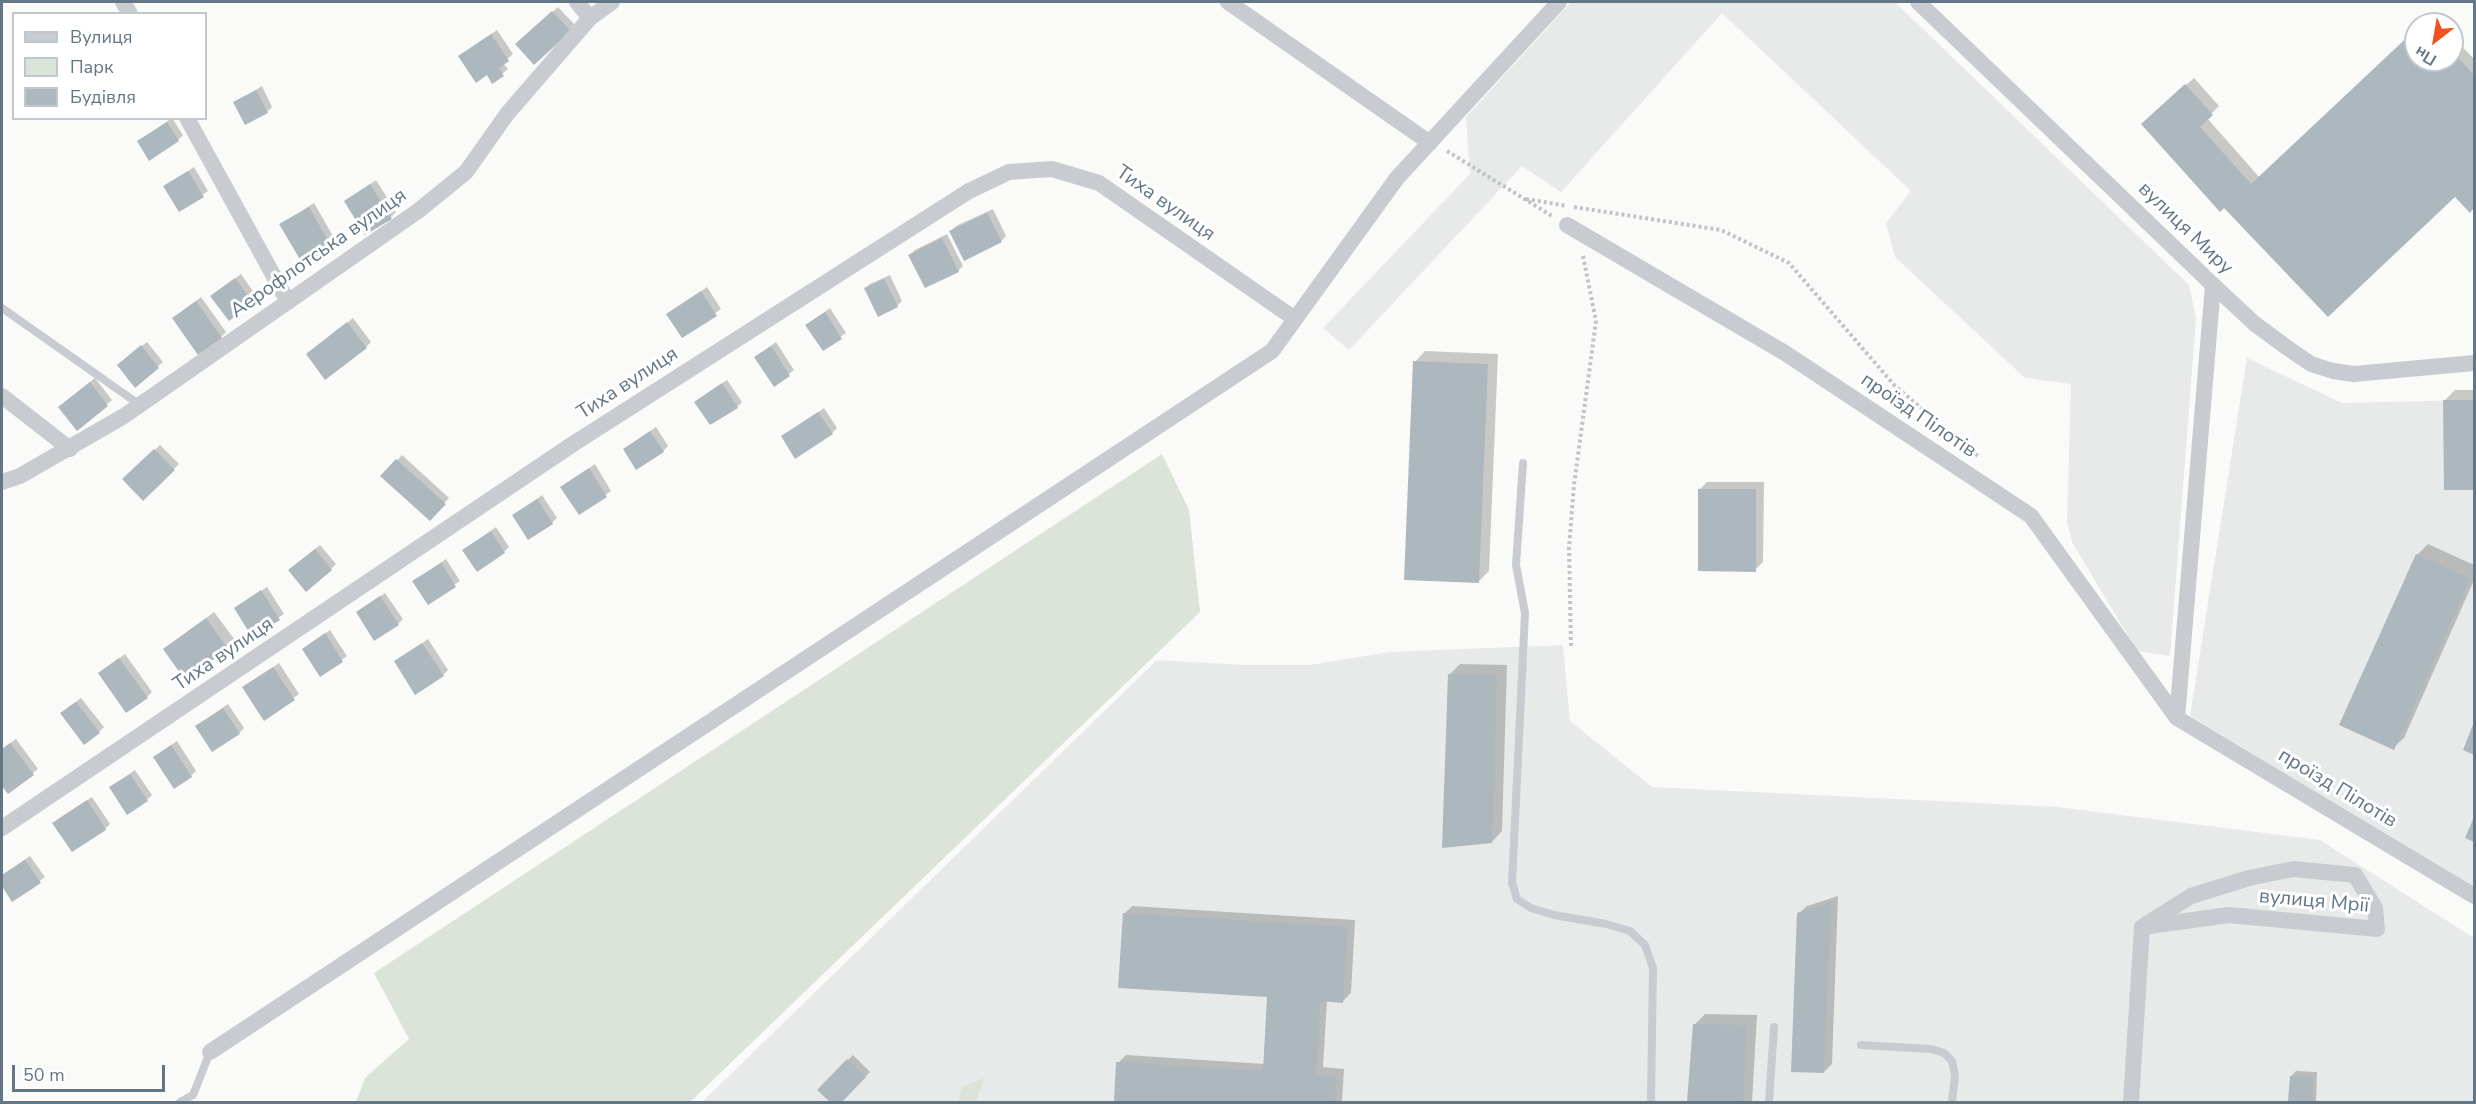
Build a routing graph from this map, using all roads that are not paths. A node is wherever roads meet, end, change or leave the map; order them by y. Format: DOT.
graph roads {
  1 [pos="577,2"];
  2 [pos="612,2"];
  3 [pos="1228,2"];
  4 [pos="1559,2"];
  5 [pos="1921,2"];
  6 [pos="590,18"];
  7 [pos="189,120"];
  8 [pos="1430,143"];
  9 [pos="1567,225"];
  10 [pos="2213,285"];
  11 [pos="288,302"];
  12 [pos="2,308"];
  13 [pos="1295,319"];
  14 [pos="2475,363"];
  15 [pos="2,396"];
  16 [pos="140,405"];
  17 [pos="70,449"];
  18 [pos="1523,463"];
  19 [pos="2,482"];
  20 [pos="2177,718"];
  21 [pos="2,828"];
  22 [pos="2475,896"];
  23 [pos="2142,927"];
  24 [pos="1774,1027"];
  25 [pos="1862,1045"];
  26 [pos="210,1052"];
  27 [pos="180,1102"];
  28 [pos="1651,1102"];
  29 [pos="1769,1102"];
  30 [pos="1952,1102"];
  31 [pos="2131,1102"];
  1 -- 6 [label="street"];
  2 -- 6 [label="street, Аерофлотська вулиця"];
  3 -- 8 [label="street"];
  4 -- 8 [label="street"];
  5 -- 10 [label="street, вулиця Миру"];
  6 -- 11 [label="street, Аерофлотська вулиця"];
  7 -- 11 [label="street"];
  8 -- 13 [label="street"];
  9 -- 20 [label="street, проїзд Пілотів"];
  10 -- 14 [label="street, вулиця Миру"];
  10 -- 20 [label="street"];
  11 -- 16 [label="street, Аерофлотська вулиця"];
  12 -- 16 [label="lane"];
  13 -- 21 [label="street, Тиха вулиця"];
  13 -- 26 [label="street"];
  15 -- 17 [label="street"];
  16 -- 17 [label="street, Аерофлотська вулиця"];
  17 -- 19 [label="street, Аерофлотська вулиця"];
  18 -- 28 [label="lane"];
  20 -- 22 [label="street, проїзд Пілотів"];
  23 -- 23 [label="street, вулиця Мрії"];
  23 -- 31 [label="street"];
  24 -- 29 [label="lane"];
  25 -- 30 [label="lane"];
  26 -- 27 [label="lane"];
}
